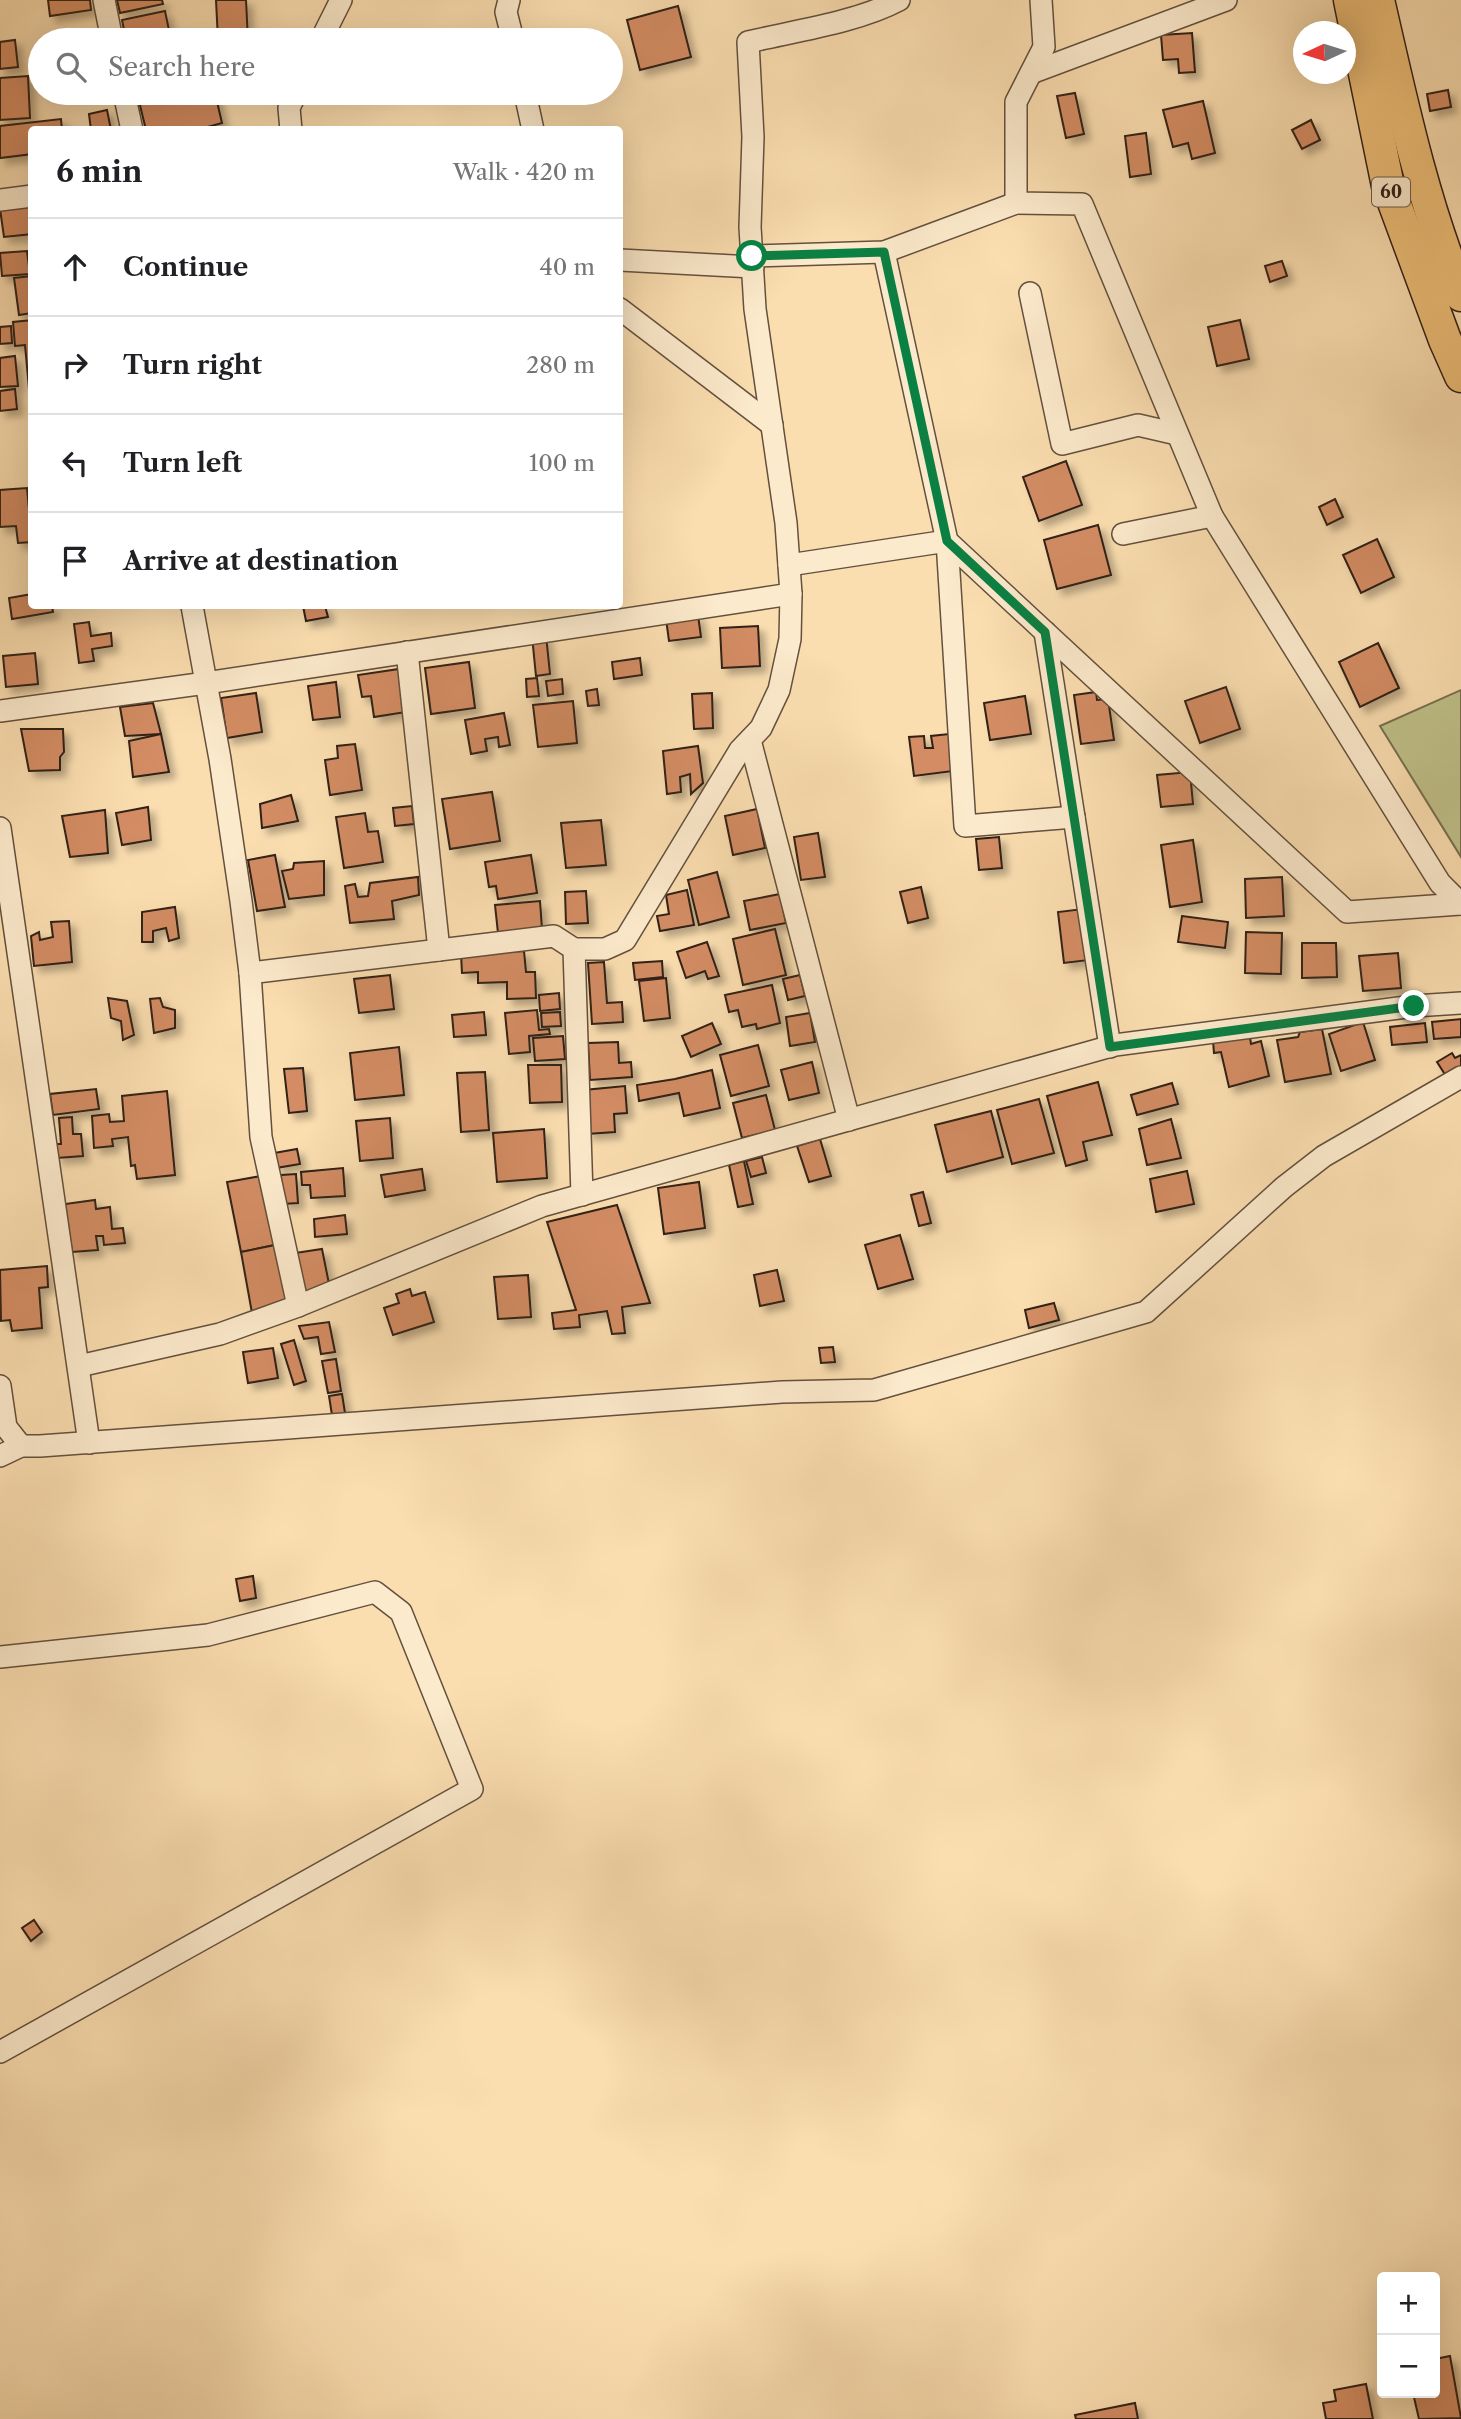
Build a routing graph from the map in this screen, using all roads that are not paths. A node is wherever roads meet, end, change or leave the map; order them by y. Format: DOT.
graph roads {
  1 [pos="104,0"];
  2 [pos="341,0"];
  3 [pos="509,0"];
  4 [pos="900,0"];
  5 [pos="1041,0"];
  6 [pos="1226,0"];
  7 [pos="1350,0"];
  8 [pos="1378,0"];
  9 [pos="110,28"];
  10 [pos="327,28"];
  11 [pos="510,28"];
  12 [pos="1031,72"];
  13 [pos="127,105"];
  14 [pos="290,105"];
  15 [pos="527,105"];
  16 [pos="131,126"];
  17 [pos="291,126"];
  18 [pos="532,126"];
  19 [pos="28,196"];
  20 [pos="0,200"];
  21 [pos="1016,203"];
  22 [pos="884,252"];
  23 [pos="623,260"];
  24 [pos="752,261"];
  25 [pos="1030,293"];
  26 [pos="1461,295"];
  27 [pos="623,311"];
  28 [pos="1461,376"];
  29 [pos="772,425"];
  30 [pos="1177,434"];
  31 [pos="1212,516"];
  32 [pos="1123,534"];
  33 [pos="947,541"];
  34 [pos="789,565"];
  35 [pos="791,594"];
  36 [pos="193,609"];
  37 [pos="1045,632"];
  38 [pos="407,652"];
  39 [pos="206,683"];
  40 [pos="0,711"];
  41 [pos="750,740"];
  42 [pos="1074,817"];
  43 [pos="0,828"];
  44 [pos="1461,904"];
  45 [pos="574,949"];
  46 [pos="439,950"];
  47 [pos="250,973"];
  48 [pos="1461,1003"];
  49 [pos="1110,1047"];
  50 [pos="1461,1077"];
  51 [pos="849,1120"];
  52 [pos="582,1195"];
  53 [pos="298,1306"];
  54 [pos="79,1366"];
  55 [pos="0,1386"];
  56 [pos="89,1443"];
  57 [pos="21,1446"];
  58 [pos="0,1456"];
  59 [pos="0,1657"];
  60 [pos="0,2052"];
  1 -- 9 [label="street"];
  2 -- 10 [label="street"];
  3 -- 11 [label="street"];
  4 -- 24 [label="street"];
  5 -- 12 [label="street"];
  6 -- 12 [label="street"];
  7 -- 28 [label="highway, 60"];
  8 -- 26 [label="highway, 60"];
  12 -- 21 [label="street"];
  13 -- 16 [label="street"];
  14 -- 17 [label="street"];
  15 -- 18 [label="street"];
  19 -- 20 [label="street"];
  21 -- 22 [label="street"];
  21 -- 30 [label="street"];
  22 -- 24 [label="street"];
  22 -- 33 [label="street"];
  23 -- 24 [label="street"];
  24 -- 29 [label="street"];
  25 -- 30 [label="street"];
  27 -- 29 [label="street"];
  29 -- 34 [label="street"];
  30 -- 31 [label="street"];
  31 -- 32 [label="street"];
  31 -- 44 [label="street"];
  33 -- 34 [label="street"];
  33 -- 37 [label="street"];
  33 -- 42 [label="street"];
  34 -- 35 [label="street"];
  35 -- 38 [label="street"];
  35 -- 41 [label="street"];
  36 -- 39 [label="street"];
  37 -- 42 [label="street"];
  37 -- 44 [label="street"];
  38 -- 39 [label="street"];
  38 -- 46 [label="street"];
  39 -- 40 [label="street"];
  39 -- 47 [label="street"];
  41 -- 45 [label="street"];
  41 -- 51 [label="street"];
  42 -- 49 [label="street"];
  43 -- 54 [label="street"];
  45 -- 46 [label="street"];
  45 -- 52 [label="street"];
  46 -- 47 [label="street"];
  47 -- 53 [label="street"];
  48 -- 49 [label="street"];
  49 -- 51 [label="street"];
  50 -- 56 [label="street"];
  51 -- 52 [label="street"];
  52 -- 53 [label="street"];
  53 -- 54 [label="street"];
  54 -- 56 [label="street"];
  55 -- 57 [label="street"];
  56 -- 57 [label="street"];
  57 -- 58 [label="street"];
  59 -- 60 [label="street"];
}
